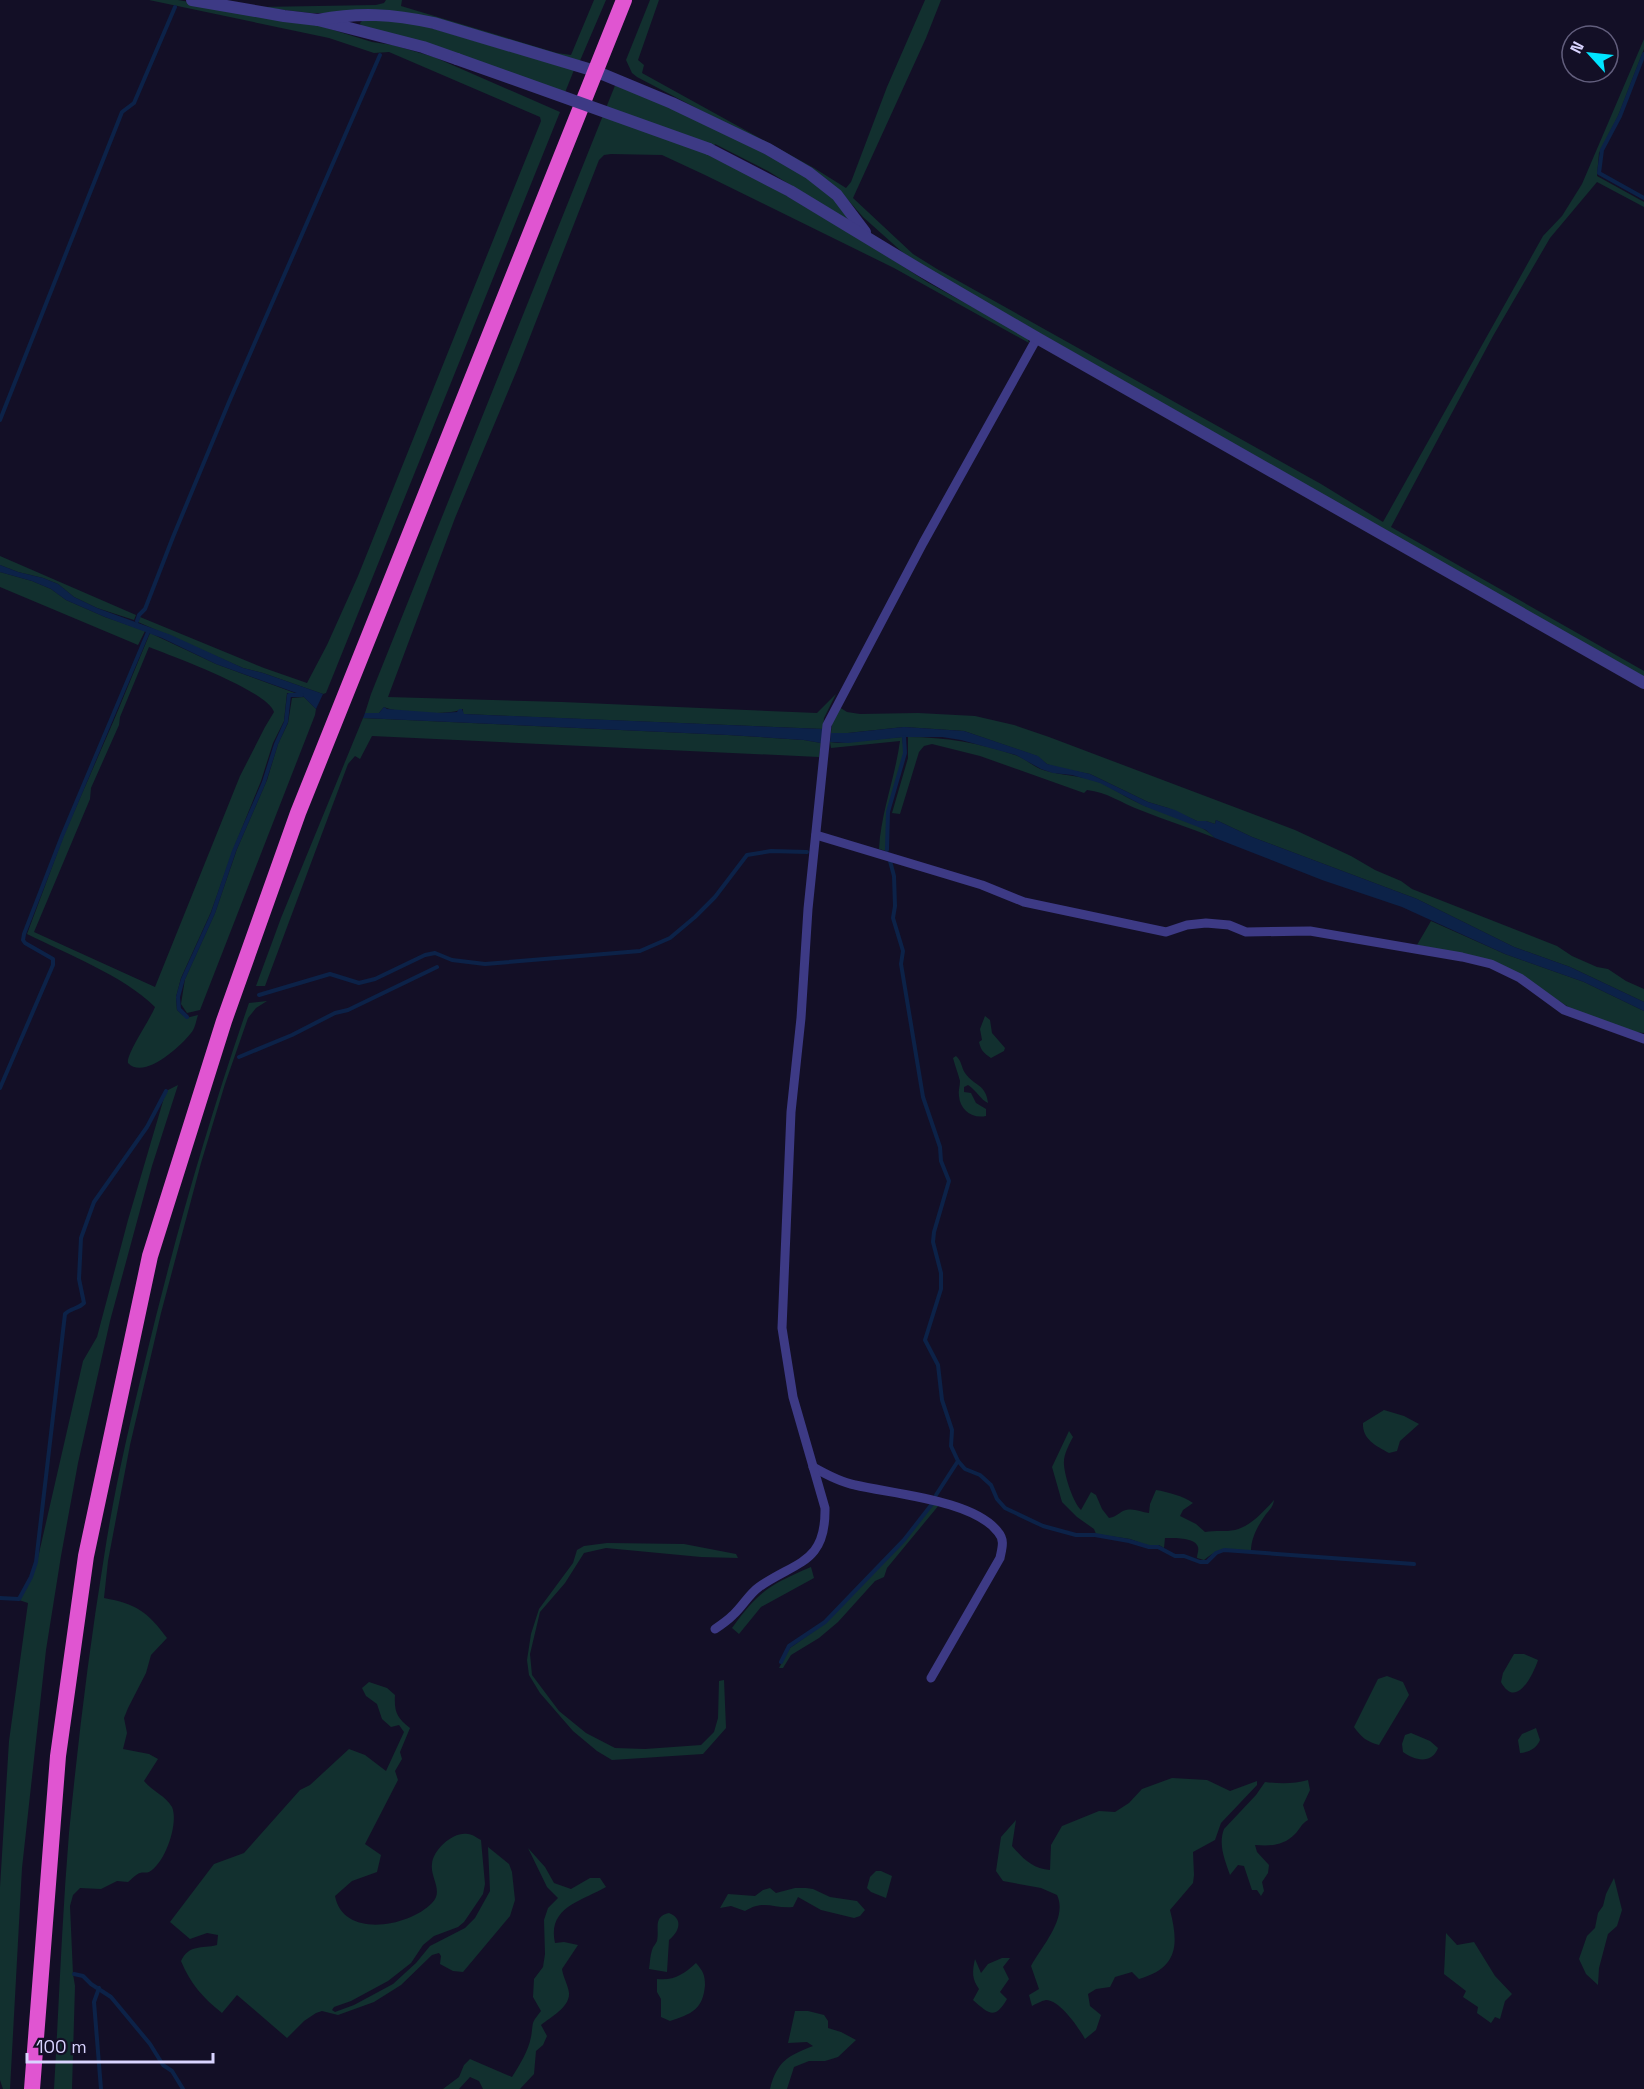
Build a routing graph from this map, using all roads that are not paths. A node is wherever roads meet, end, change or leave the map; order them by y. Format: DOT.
graph roads {
  1 [pos="192,0"];
  2 [pos="624,0"];
  3 [pos="318,20"];
  4 [pos="595,71"];
  5 [pos="870,238"];
  6 [pos="1037,338"];
  7 [pos="1644,682"];
  8 [pos="816,835"];
  9 [pos="1644,1039"];
  10 [pos="813,1467"];
  11 [pos="715,1629"];
  12 [pos="931,1678"];
  13 [pos="32,2089"];
  1 -- 3 [label="street"];
  2 -- 4 [label="highway"];
  3 -- 4 [label="street"];
  3 -- 5 [label="street, bridge"];
  4 -- 5 [label="street"];
  4 -- 13 [label="highway"];
  5 -- 6 [label="street"];
  6 -- 7 [label="street"];
  6 -- 8 [label="street"];
  8 -- 9 [label="street"];
  8 -- 10 [label="street"];
  10 -- 11 [label="street"];
  10 -- 12 [label="street"];
}
